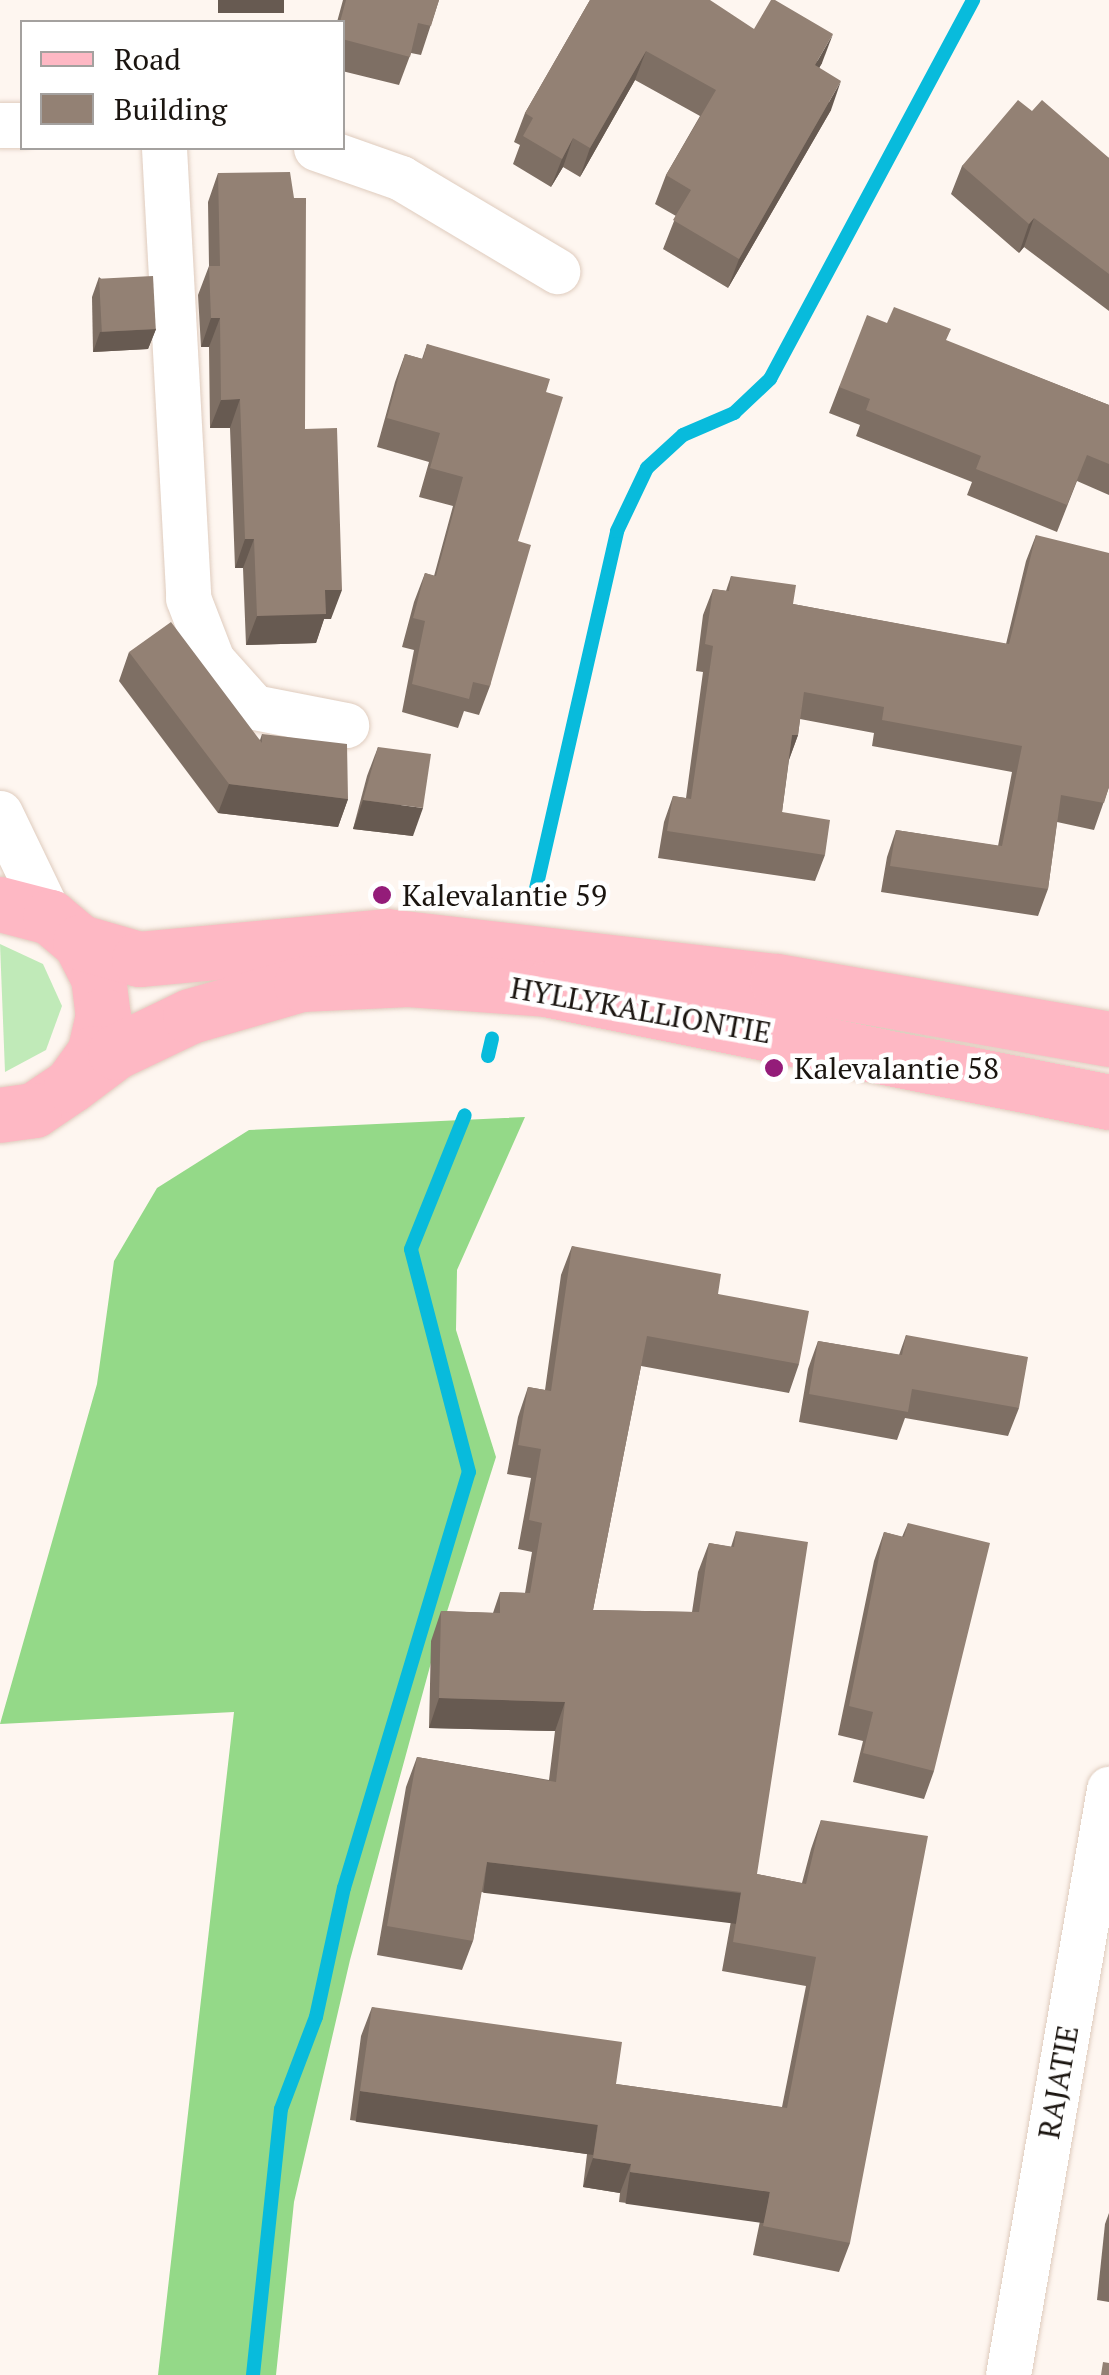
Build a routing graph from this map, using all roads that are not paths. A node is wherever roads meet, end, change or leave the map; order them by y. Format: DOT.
graph roads {
  1 [pos="164,150"];
  2 [pos="322,150"];
  3 [pos="557,272"];
  4 [pos="346,724"];
  5 [pos="0,813"];
  6 [pos="43,921"];
  7 [pos="1109,1039"];
  8 [pos="1109,1102"];
  9 [pos="35,1103"];
  10 [pos="0,1160"];
  11 [pos="1109,1790"];
  12 [pos="1008,2375"];
  1 -- 4 [label="street"];
  2 -- 3 [label="street"];
  5 -- 6 [label="street"];
  6 -- 7 [label="main road, HYLLYKALLIONTIE"];
  6 -- 9 [label="main road"];
  8 -- 9 [label="main road, HYLLYKALLIONTIE"];
  9 -- 10 [label="main road, HYLLYKALLIONTIE"];
  11 -- 12 [label="street, RAJATIE"];
}
